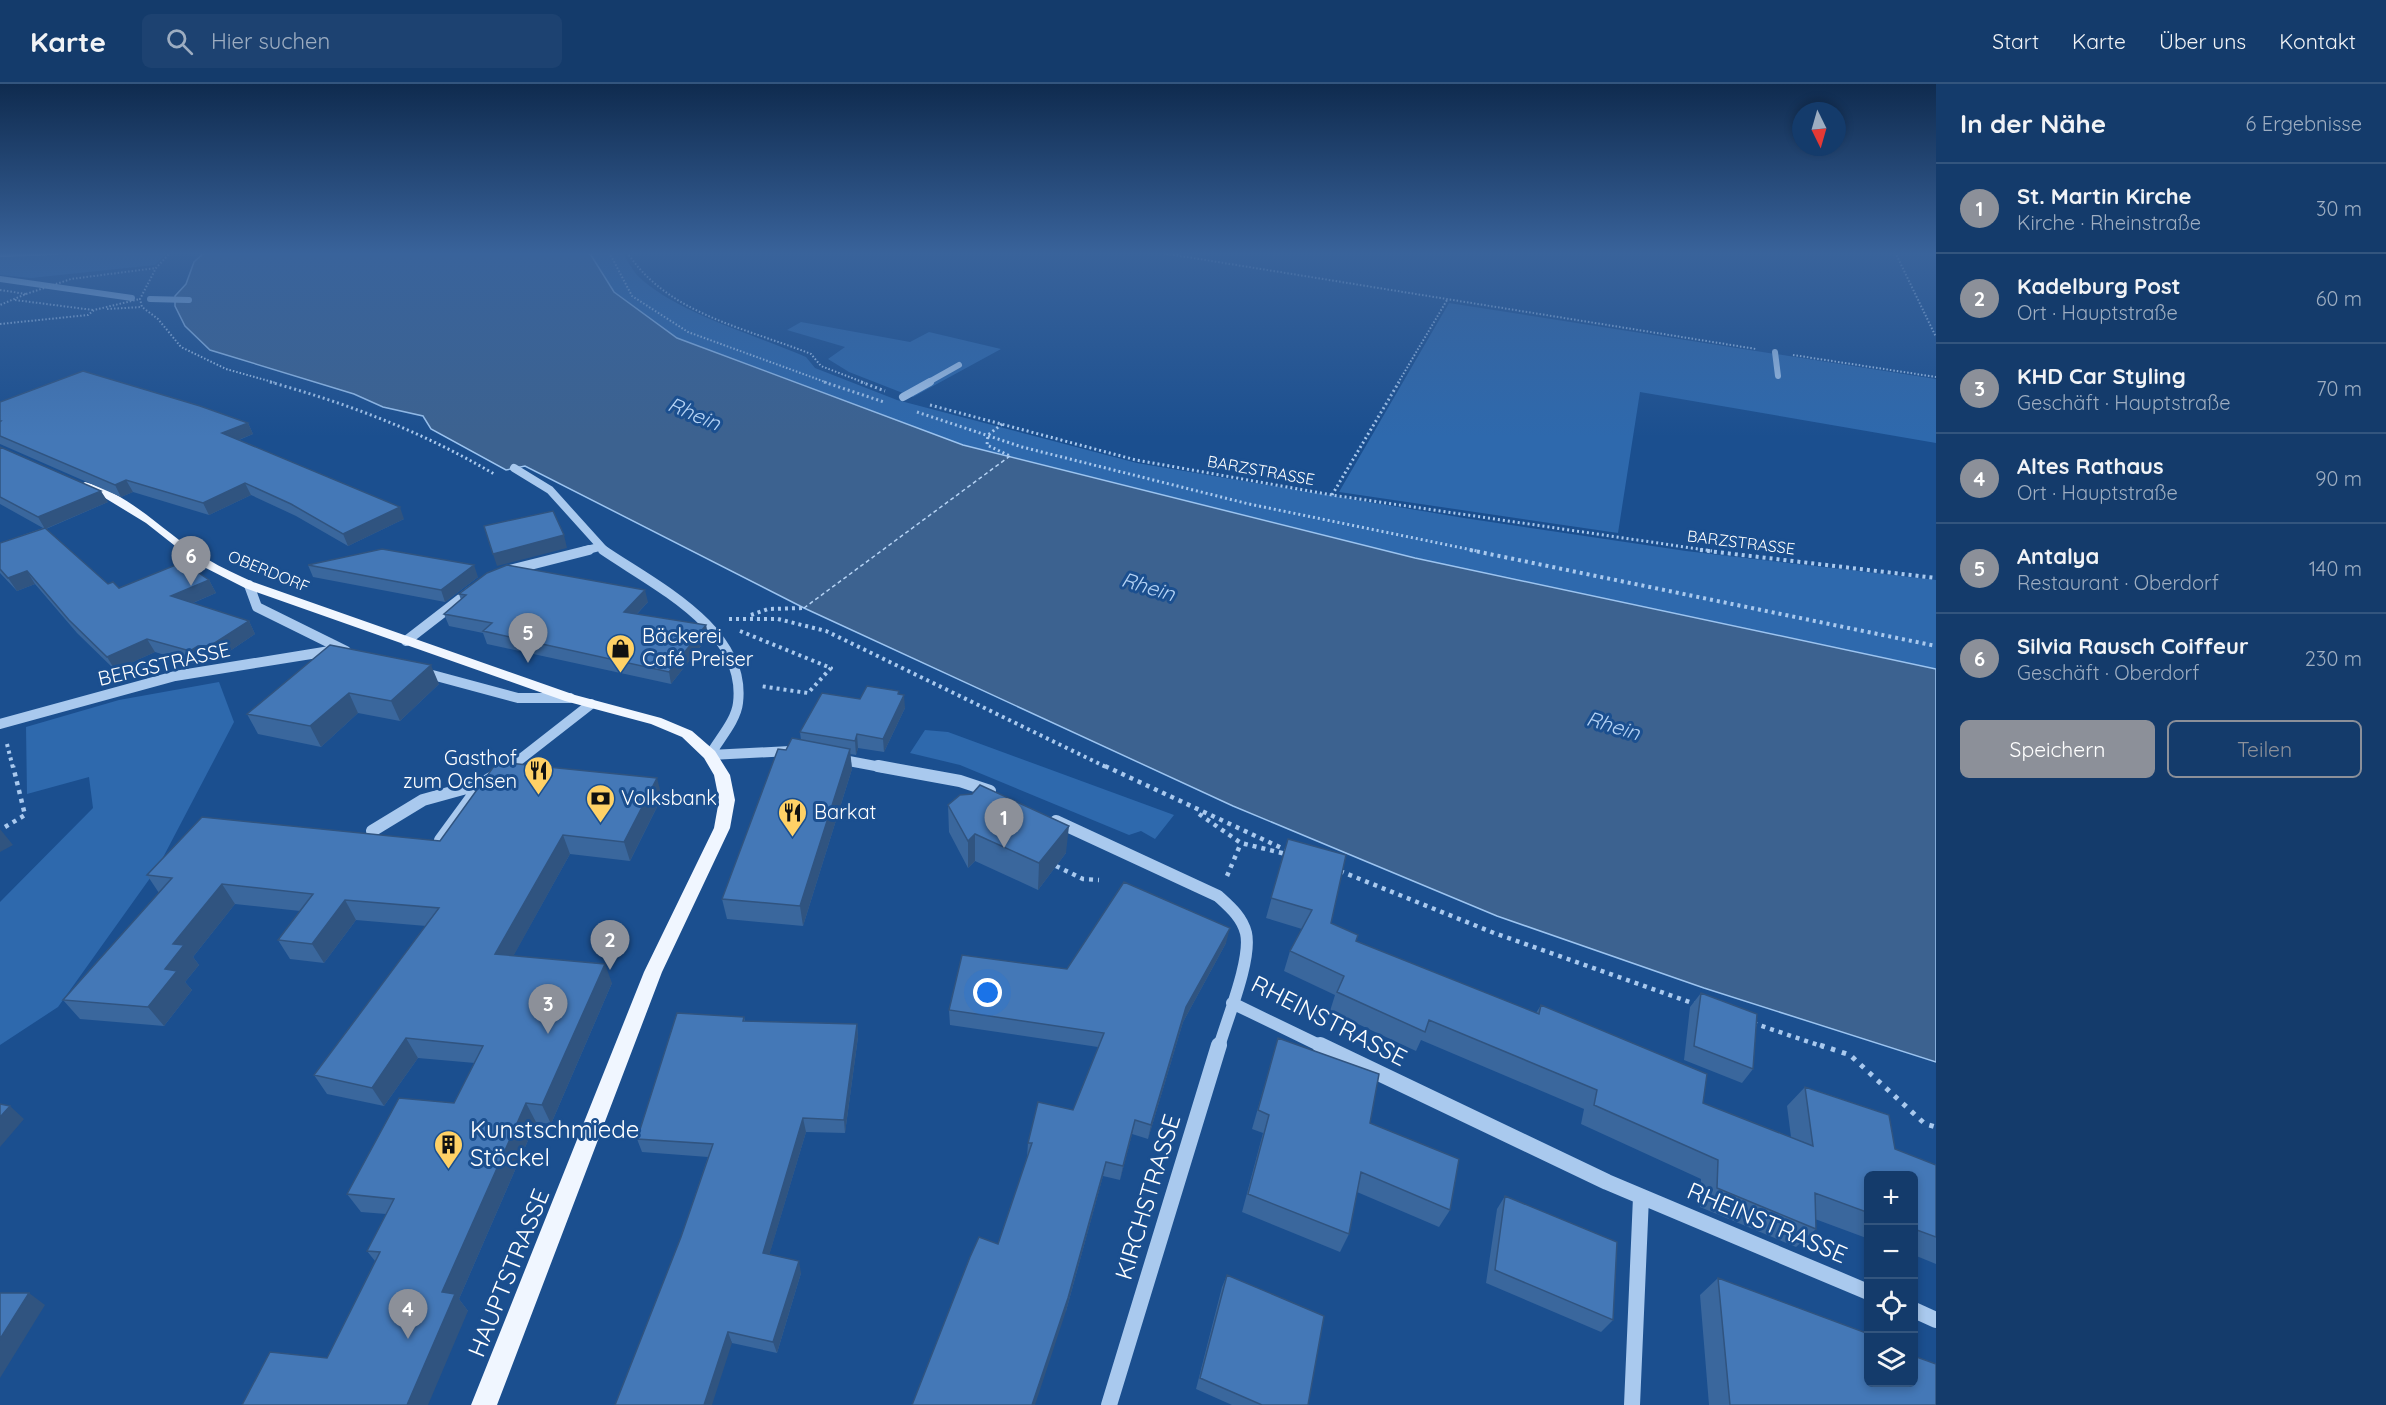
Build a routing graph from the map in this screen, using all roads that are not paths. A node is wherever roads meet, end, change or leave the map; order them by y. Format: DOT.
graph roads {
  1 [pos="1775,352"];
  2 [pos="959,365"];
  3 [pos="1778,376"];
  4 [pos="903,397"];
  5 [pos="514,468"];
  6 [pos="69,478"];
  7 [pos="599,547"];
  8 [pos="496,575"];
  9 [pos="249,585"];
  10 [pos="478,586"];
  11 [pos="406,641"];
  12 [pos="339,649"];
  13 [pos="360,655"];
  14 [pos="414,670"];
  15 [pos="570,698"];
  16 [pos="591,704"];
  17 [pos="1,724"];
  18 [pos="805,753"];
  19 [pos="710,755"];
  20 [pos="828,757"];
  21 [pos="481,784"];
  22 [pos="1001,796"];
  23 [pos="1044,816"];
  24 [pos="722,828"];
  25 [pos="372,831"];
  26 [pos="440,840"];
  27 [pos="1232,1003"];
  28 [pos="1641,1197"];
  29 [pos="1864,1290"];
  30 [pos="1918,1312"];
  31 [pos="1936,1320"];
  32 [pos="484,1405"];
  33 [pos="1109,1405"];
  34 [pos="1632,1405"];
  1 -- 3 [label="street"];
  2 -- 4 [label="street"];
  5 -- 7 [label="street"];
  6 -- 9 [label="main road, OBERDORF"];
  7 -- 8 [label="street"];
  7 -- 19 [label="street"];
  9 -- 11 [label="main road, OBERDORF"];
  9 -- 12 [label="street, BERGSTRASSE"];
  10 -- 11 [label="street"];
  11 -- 15 [label="main road, OBERDORF"];
  12 -- 13 [label="street, BERGSTRASSE"];
  12 -- 17 [label="street, BERGSTRASSE"];
  14 -- 15 [label="street"];
  15 -- 16 [label="main road, OBERDORF"];
  16 -- 19 [label="main road, OBERDORF"];
  16 -- 21 [label="street"];
  18 -- 19 [label="street"];
  19 -- 24 [label="main road, OBERDORF"];
  20 -- 22 [label="street"];
  21 -- 25 [label="street"];
  21 -- 26 [label="street"];
  23 -- 27 [label="street, RHEINSTRASSE"];
  24 -- 32 [label="main road, HAUPTSTRASSE"];
  27 -- 28 [label="street, RHEINSTRASSE"];
  27 -- 33 [label="street, KIRCHSTRASSE"];
  28 -- 29 [label="street, RHEINSTRASSE"];
  28 -- 34 [label="street"];
  30 -- 31 [label="street"];
}
